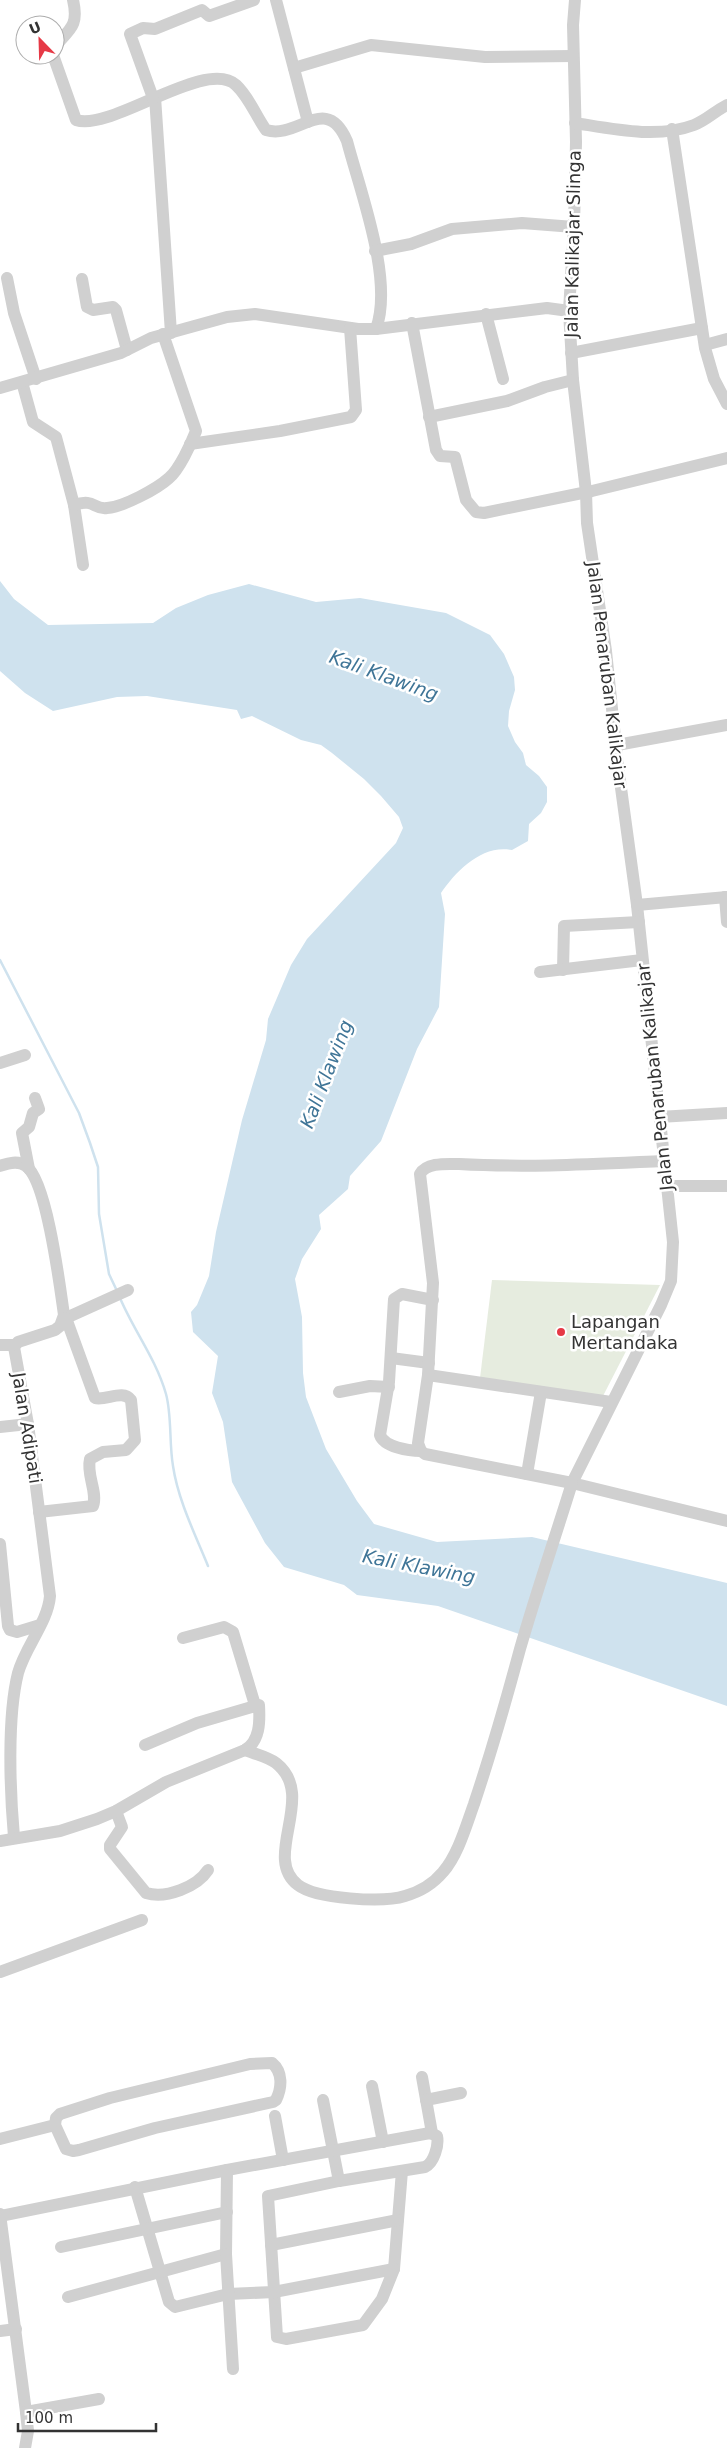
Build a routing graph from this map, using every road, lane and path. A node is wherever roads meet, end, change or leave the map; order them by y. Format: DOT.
graph roads {
  1 [pos="73,0"];
  2 [pos="254,0"];
  3 [pos="276,0"];
  4 [pos="575,0"];
  5 [pos="65,35"];
  6 [pos="573,56"];
  7 [pos="57,65"];
  8 [pos="294,68"];
  9 [pos="154,97"];
  10 [pos="727,105"];
  11 [pos="308,122"];
  12 [pos="575,123"];
  13 [pos="672,129"];
  14 [pos="574,227"];
  15 [pos="375,251"];
  16 [pos="7,278"];
  17 [pos="82,279"];
  18 [pos="569,311"];
  19 [pos="486,314"];
  20 [pos="412,323"];
  21 [pos="350,328"];
  22 [pos="702,328"];
  23 [pos="376,329"];
  24 [pos="167,333"];
  25 [pos="727,339"];
  26 [pos="705,345"];
  27 [pos="127,350"];
  28 [pos="571,353"];
  29 [pos="36,378"];
  30 [pos="503,379"];
  31 [pos="573,380"];
  32 [pos="22,382"];
  33 [pos="0,388"];
  34 [pos="727,404"];
  35 [pos="429,417"];
  36 [pos="190,444"];
  37 [pos="727,458"];
  38 [pos="586,492"];
  39 [pos="74,504"];
  40 [pos="84,565"];
  41 [pos="727,725"];
  42 [pos="617,745"];
  43 [pos="726,897"];
  44 [pos="637,906"];
  45 [pos="639,922"];
  46 [pos="727,922"];
  47 [pos="642,960"];
  48 [pos="564,970"];
  49 [pos="540,972"];
  50 [pos="25,1055"];
  51 [pos="0,1063"];
  52 [pos="35,1098"];
  53 [pos="727,1113"];
  54 [pos="659,1117"];
  55 [pos="663,1161"];
  56 [pos="0,1166"];
  57 [pos="30,1169"];
  58 [pos="667,1186"];
  59 [pos="727,1186"];
  60 [pos="128,1290"];
  61 [pos="433,1300"];
  62 [pos="65,1317"];
  63 [pos="0,1345"];
  64 [pos="14,1345"];
  65 [pos="391,1358"];
  66 [pos="428,1369"];
  67 [pos="389,1387"];
  68 [pos="339,1392"];
  69 [pos="541,1392"];
  70 [pos="612,1402"];
  71 [pos="28,1424"];
  72 [pos="0,1427"];
  73 [pos="420,1450"];
  74 [pos="527,1474"];
  75 [pos="572,1483"];
  76 [pos="39,1512"];
  77 [pos="727,1521"];
  78 [pos="0,1544"];
  79 [pos="40,1625"];
  80 [pos="183,1638"];
  81 [pos="254,1705"];
  82 [pos="145,1744"];
  83 [pos="245,1750"];
  84 [pos="116,1811"];
  85 [pos="14,1837"];
  86 [pos="0,1841"];
  87 [pos="208,1870"];
  88 [pos="142,1920"];
  89 [pos="0,1972"];
  90 [pos="422,2077"];
  91 [pos="372,2086"];
  92 [pos="462,2093"];
  93 [pos="323,2100"];
  94 [pos="426,2100"];
  95 [pos="275,2116"];
  96 [pos="55,2125"];
  97 [pos="432,2133"];
  98 [pos="0,2139"];
  99 [pos="382,2142"];
  100 [pos="332,2151"];
  101 [pos="283,2160"];
  102 [pos="227,2170"];
  103 [pos="402,2171"];
  104 [pos="339,2181"];
  105 [pos="136,2187"];
  106 [pos="227,2212"];
  107 [pos="0,2215"];
  108 [pos="398,2220"];
  109 [pos="147,2228"];
  110 [pos="271,2245"];
  111 [pos="61,2247"];
  112 [pos="226,2254"];
  113 [pos="394,2270"];
  114 [pos="160,2271"];
  115 [pos="274,2292"];
  116 [pos="228,2294"];
  117 [pos="68,2298"];
  118 [pos="16,2328"];
  119 [pos="0,2331"];
  120 [pos="232,2369"];
  121 [pos="99,2399"];
  122 [pos="26,2412"];
  123 [pos="25,2448"];
  1 -- 5 [label="street"];
  2 -- 9 [label="street"];
  3 -- 8 [label="street"];
  4 -- 6 [label="street, Jalan Kalikajar Slinga"];
  6 -- 8 [label="street"];
  6 -- 12 [label="street, Jalan Kalikajar Slinga"];
  7 -- 9 [label="street"];
  8 -- 11 [label="street"];
  9 -- 11 [label="street"];
  9 -- 24 [label="street"];
  10 -- 13 [label="street"];
  11 -- 15 [label="street"];
  12 -- 13 [label="street"];
  12 -- 14 [label="street, Jalan Kalikajar Slinga"];
  13 -- 22 [label="street"];
  14 -- 15 [label="street"];
  14 -- 18 [label="street, Jalan Kalikajar Slinga"];
  15 -- 23 [label="street"];
  16 -- 29 [label="street"];
  17 -- 27 [label="street"];
  18 -- 19 [label="street"];
  18 -- 28 [label="street, Jalan Kalikajar Slinga"];
  19 -- 20 [label="street"];
  19 -- 30 [label="street"];
  20 -- 23 [label="street"];
  20 -- 35 [label="street"];
  21 -- 23 [label="street"];
  21 -- 24 [label="street"];
  21 -- 36 [label="street"];
  22 -- 26 [label="street"];
  22 -- 28 [label="street"];
  24 -- 27 [label="street"];
  24 -- 36 [label="street"];
  25 -- 26 [label="street"];
  26 -- 34 [label="street"];
  27 -- 29 [label="street"];
  28 -- 31 [label="street, Jalan Kalikajar Slinga"];
  29 -- 32 [label="street"];
  31 -- 35 [label="street"];
  31 -- 38 [label="street, Jalan Kalikajar Slinga"];
  32 -- 33 [label="street"];
  32 -- 39 [label="street"];
  35 -- 38 [label="street"];
  36 -- 39 [label="street"];
  37 -- 38 [label="street"];
  38 -- 42 [label="street, Jalan Penaruban Kalikajar"];
  39 -- 40 [label="street"];
  41 -- 42 [label="street"];
  42 -- 44 [label="street, Jalan Penaruban Kalikajar"];
  43 -- 44 [label="street"];
  43 -- 46 [label="street"];
  44 -- 45 [label="street, Jalan Penaruban Kalikajar"];
  45 -- 47 [label="street, Jalan Penaruban Kalikajar"];
  45 -- 48 [label="street"];
  47 -- 48 [label="street"];
  47 -- 54 [label="street, Jalan Penaruban Kalikajar"];
  48 -- 49 [label="street"];
  50 -- 51 [label="street"];
  52 -- 57 [label="street"];
  53 -- 54 [label="street"];
  54 -- 55 [label="street, Jalan Penaruban Kalikajar"];
  55 -- 58 [label="street, Jalan Penaruban Kalikajar"];
  55 -- 61 [label="street"];
  56 -- 57 [label="street"];
  57 -- 62 [label="street"];
  58 -- 59 [label="street"];
  58 -- 70 [label="street, Jalan Penaruban Kalikajar"];
  60 -- 62 [label="street"];
  61 -- 65 [label="street"];
  61 -- 66 [label="street"];
  62 -- 64 [label="street"];
  62 -- 76 [label="street"];
  63 -- 64 [label="street"];
  64 -- 71 [label="street, Jalan Adipati"];
  65 -- 66 [label="street"];
  65 -- 67 [label="street"];
  66 -- 69 [label="street"];
  66 -- 73 [label="street"];
  67 -- 68 [label="street"];
  67 -- 73 [label="street"];
  69 -- 70 [label="street"];
  69 -- 74 [label="street"];
  70 -- 75 [label="street, Jalan Penaruban Kalikajar"];
  71 -- 72 [label="street"];
  71 -- 76 [label="street, Jalan Adipati"];
  73 -- 74 [label="street"];
  74 -- 75 [label="street"];
  75 -- 77 [label="street"];
  75 -- 83 [label="street, Jalan Penaruban Kalikajar"];
  76 -- 79 [label="street, Jalan Adipati"];
  78 -- 79 [label="street"];
  79 -- 85 [label="street, Jalan Adipati"];
  80 -- 81 [label="street"];
  81 -- 82 [label="street"];
  81 -- 83 [label="street"];
  83 -- 84 [label="street"];
  84 -- 85 [label="street"];
  84 -- 87 [label="street"];
  85 -- 86 [label="street"];
  88 -- 89 [label="street"];
  90 -- 94 [label="street"];
  91 -- 99 [label="street"];
  92 -- 94 [label="street"];
  93 -- 100 [label="street"];
  94 -- 97 [label="street"];
  95 -- 101 [label="street"];
  96 -- 96 [label="street"];
  96 -- 98 [label="street"];
  97 -- 99 [label="street"];
  97 -- 103 [label="street"];
  99 -- 100 [label="street"];
  100 -- 101 [label="street"];
  100 -- 104 [label="street"];
  101 -- 102 [label="street"];
  102 -- 105 [label="street"];
  102 -- 106 [label="street"];
  103 -- 104 [label="street"];
  103 -- 108 [label="street"];
  104 -- 110 [label="street"];
  105 -- 107 [label="street"];
  105 -- 109 [label="street"];
  106 -- 109 [label="street"];
  106 -- 112 [label="street"];
  107 -- 118 [label="street"];
  108 -- 110 [label="street"];
  108 -- 113 [label="street"];
  109 -- 111 [label="street"];
  109 -- 114 [label="street"];
  110 -- 115 [label="street"];
  112 -- 114 [label="street"];
  112 -- 116 [label="street"];
  113 -- 115 [label="street"];
  113 -- 115 [label="street"];
  114 -- 116 [label="street"];
  114 -- 117 [label="street"];
  115 -- 116 [label="street"];
  116 -- 120 [label="street"];
  118 -- 119 [label="street"];
  118 -- 122 [label="street"];
  121 -- 122 [label="street"];
  122 -- 123 [label="street"];
}
